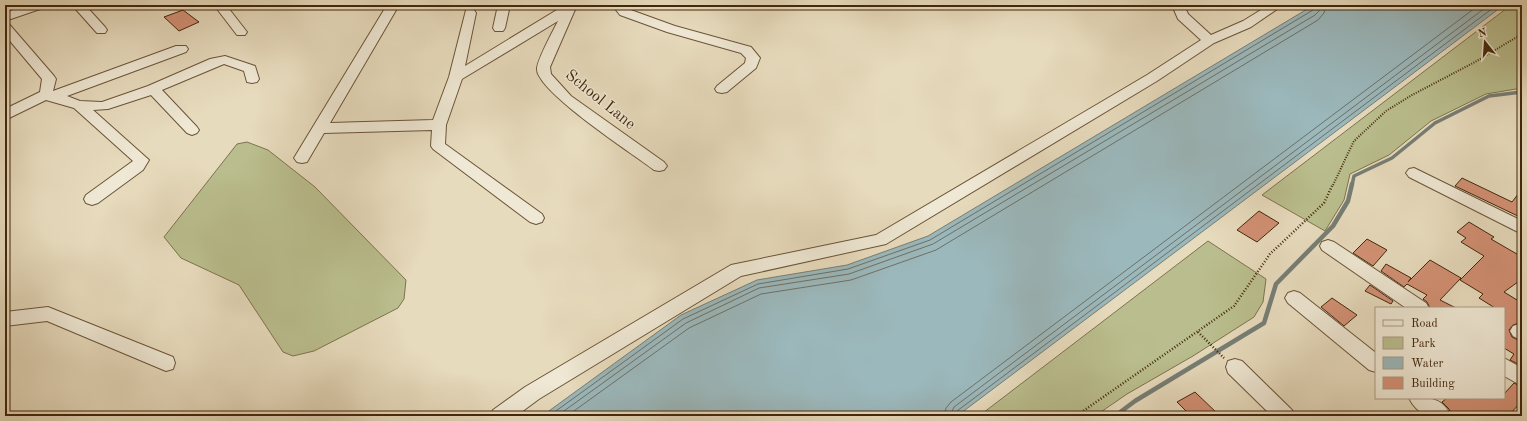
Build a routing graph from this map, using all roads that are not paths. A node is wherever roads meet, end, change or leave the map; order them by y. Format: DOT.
graph roads {
  1 [pos="38,5"];
  2 [pos="78,5"];
  3 [pos="220,5"];
  4 [pos="393,5"];
  5 [pos="504,5"];
  6 [pos="618,5"];
  7 [pos="1178,5"];
  8 [pos="1277,5"];
  9 [pos="570,6"];
  10 [pos="470,12"];
  11 [pos="5,16"];
  12 [pos="5,27"];
  13 [pos="499,28"];
  14 [pos="101,30"];
  15 [pos="241,32"];
  16 [pos="1209,40"];
  17 [pos="181,49"];
  18 [pos="456,77"];
  19 [pos="252,79"];
  20 [pos="153,89"];
  21 [pos="722,89"];
  22 [pos="48,96"];
  23 [pos="79,105"];
  24 [pos="5,115"];
  25 [pos="439,125"];
  26 [pos="319,128"];
  27 [pos="192,130"];
  28 [pos="302,158"];
  29 [pos="659,166"];
  30 [pos="1414,173"];
  31 [pos="92,199"];
  32 [pos="536,218"];
  33 [pos="1522,228"];
  34 [pos="1328,246"];
  35 [pos="1294,298"];
  36 [pos="1419,307"];
  37 [pos="5,319"];
  38 [pos="1229,362"];
  39 [pos="166,363"];
  40 [pos="1375,363"];
  41 [pos="1505,367"];
  42 [pos="1522,378"];
  43 [pos="1420,399"];
  44 [pos="500,416"];
  45 [pos="1285,416"];
  46 [pos="1441,416"];
  1 -- 11 [label="street"];
  2 -- 14 [label="street"];
  3 -- 15 [label="street"];
  4 -- 26 [label="street"];
  5 -- 13 [label="street"];
  6 -- 21 [label="street"];
  7 -- 16 [label="street"];
  8 -- 16 [label="street"];
  9 -- 18 [label="street"];
  9 -- 29 [label="street, School Lane"];
  10 -- 18 [label="street"];
  12 -- 22 [label="street"];
  16 -- 44 [label="street"];
  17 -- 22 [label="street"];
  18 -- 25 [label="street"];
  19 -- 20 [label="street"];
  20 -- 23 [label="street"];
  20 -- 27 [label="street"];
  22 -- 23 [label="street"];
  22 -- 24 [label="street"];
  23 -- 31 [label="street"];
  25 -- 26 [label="street"];
  25 -- 32 [label="street"];
  26 -- 28 [label="street"];
  30 -- 33 [label="street"];
  34 -- 36 [label="street"];
  35 -- 40 [label="street"];
  37 -- 39 [label="street"];
  38 -- 45 [label="street"];
  41 -- 42 [label="street"];
  43 -- 46 [label="street"];
}
